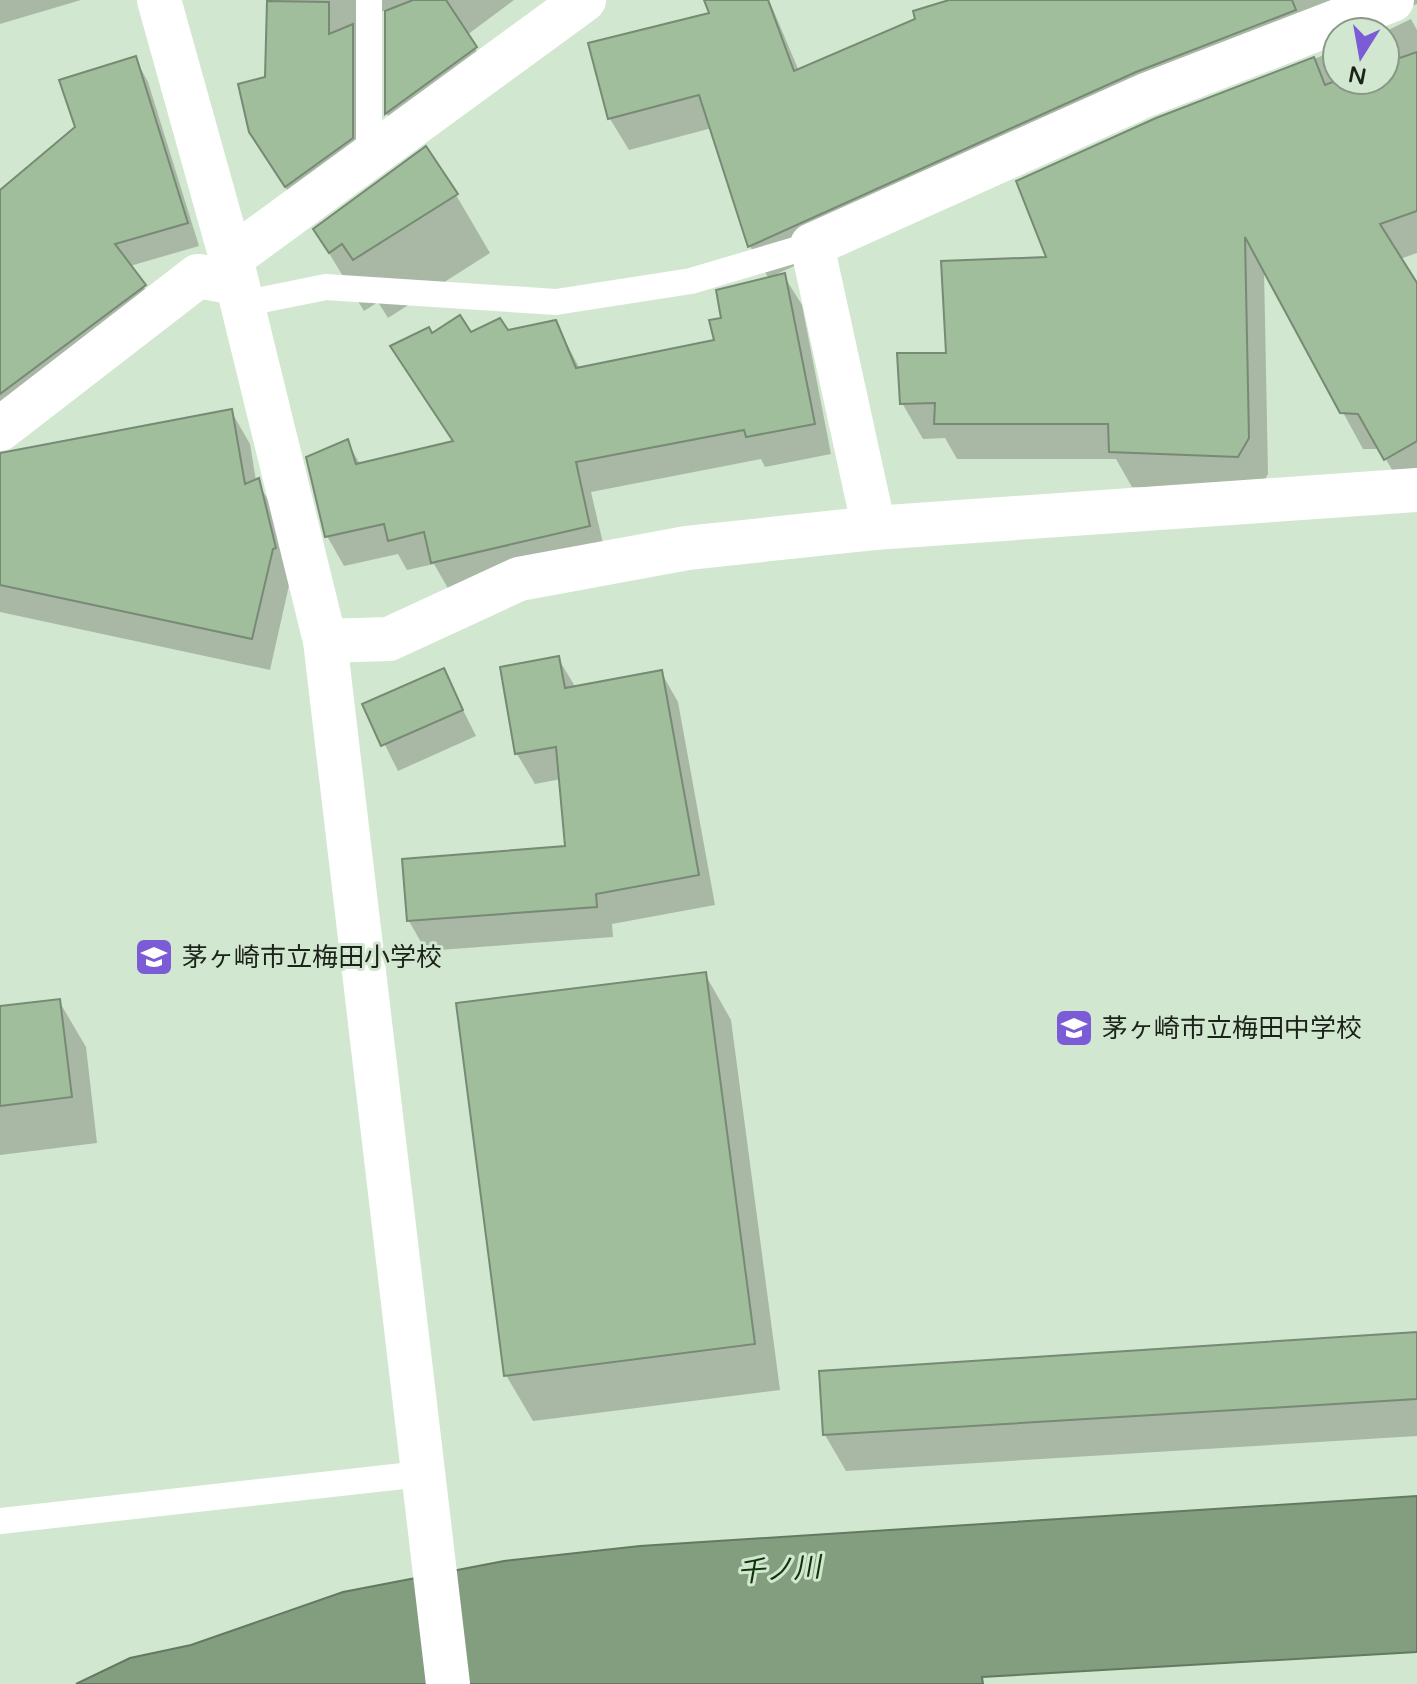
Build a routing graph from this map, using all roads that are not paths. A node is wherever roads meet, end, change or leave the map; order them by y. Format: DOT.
graph roads {
  1 [pos="159,0"];
  2 [pos="369,0"];
  3 [pos="584,0"];
  4 [pos="1392,0"];
  5 [pos="369,156"];
  6 [pos="812,245"];
  7 [pos="236,282"];
  8 [pos="0,429"];
  9 [pos="1417,490"];
  10 [pos="874,528"];
  11 [pos="325,641"];
  12 [pos="421,1474"];
  13 [pos="0,1521"];
  14 [pos="448,1684"];
  1 -- 7 [label="street"];
  2 -- 5 [label="lane"];
  3 -- 5 [label="street"];
  4 -- 6 [label="street"];
  5 -- 7 [label="street"];
  6 -- 7 [label="lane"];
  6 -- 10 [label="street"];
  7 -- 8 [label="street"];
  7 -- 11 [label="street"];
  9 -- 10 [label="street"];
  10 -- 11 [label="street"];
  11 -- 12 [label="street"];
  12 -- 13 [label="lane"];
  12 -- 14 [label="street"];
}
